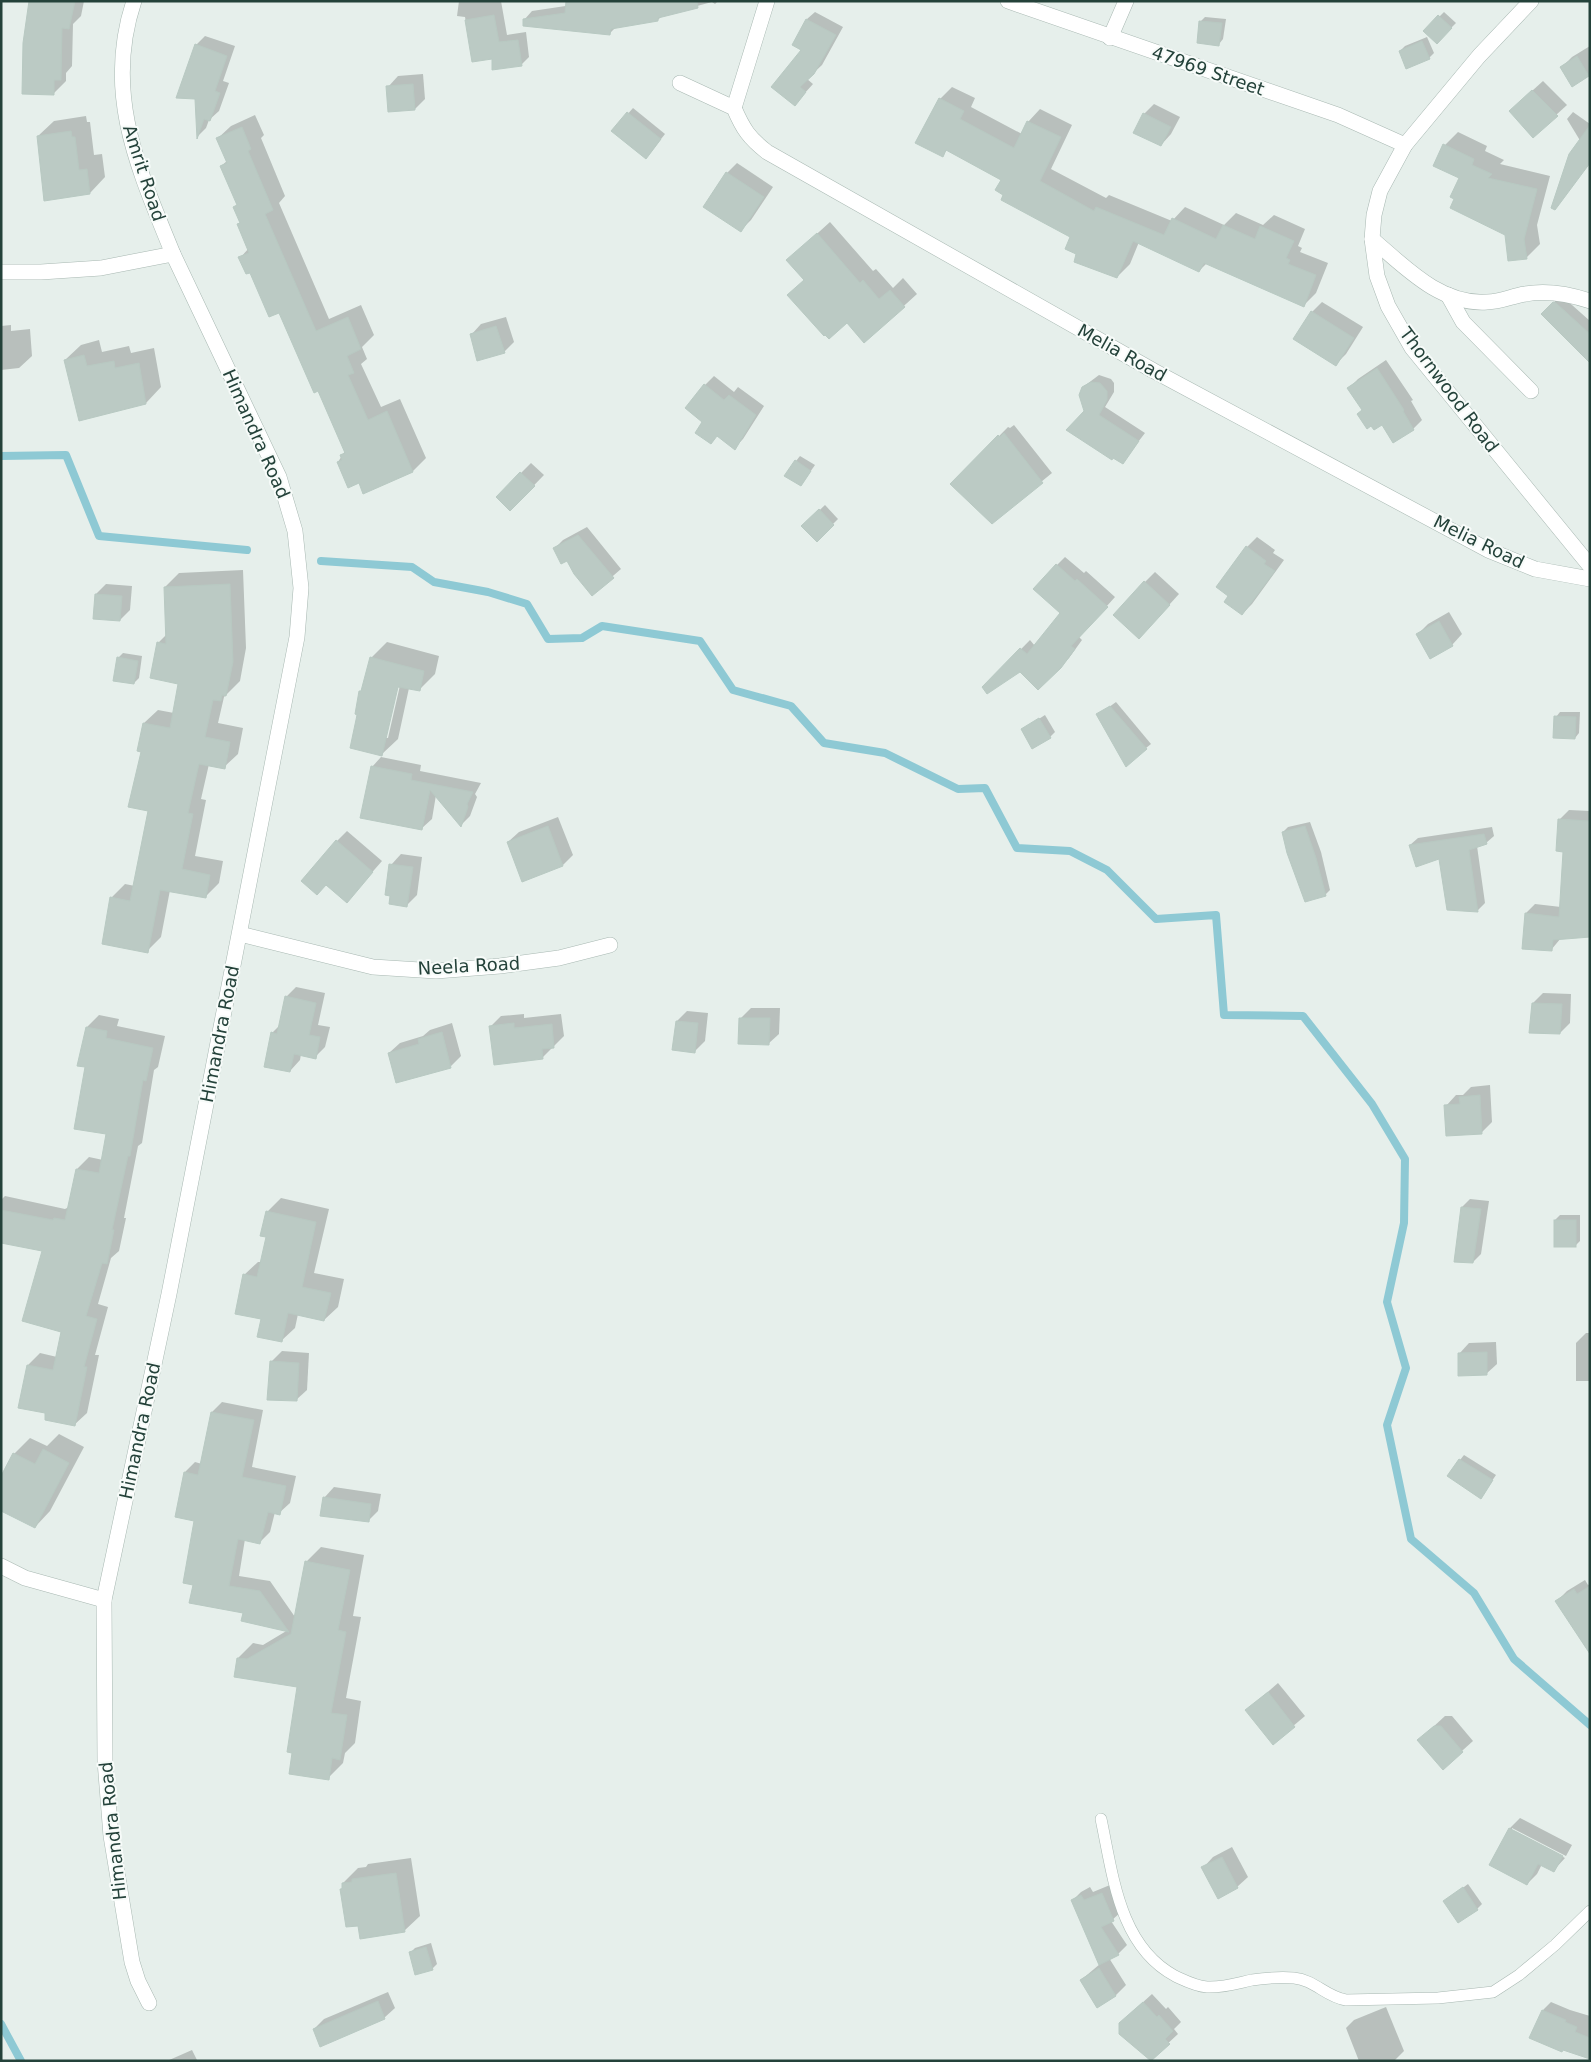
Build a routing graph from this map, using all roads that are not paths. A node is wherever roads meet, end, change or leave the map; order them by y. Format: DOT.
graph roads {
  1 [pos="134,1"];
  2 [pos="767,1"];
  3 [pos="1008,1"];
  4 [pos="1126,1"];
  5 [pos="1531,1"];
  6 [pos="1110,38"];
  7 [pos="680,83"];
  8 [pos="734,108"];
  9 [pos="1405,145"];
  10 [pos="1372,239"];
  11 [pos="173,254"];
  12 [pos="1,272"];
  13 [pos="1448,295"];
  14 [pos="1590,301"];
  15 [pos="1531,391"];
  16 [pos="1590,566"];
  17 [pos="1590,579"];
  18 [pos="240,934"];
  19 [pos="610,945"];
  20 [pos="1,1566"];
  21 [pos="104,1600"];
  22 [pos="1101,1819"];
  23 [pos="1590,1911"];
  24 [pos="149,2003"];
  1 -- 11 [label="street, Amrit Road"];
  2 -- 8 [label="street"];
  3 -- 6 [label="street, 47969 Street"];
  4 -- 6 [label="street"];
  5 -- 9 [label="street, Thornwood Road"];
  6 -- 9 [label="street, 47969 Street"];
  7 -- 8 [label="street"];
  8 -- 17 [label="street, Melia Road"];
  9 -- 10 [label="street, Thornwood Road"];
  10 -- 13 [label="street"];
  10 -- 16 [label="street, Thornwood Road"];
  11 -- 12 [label="street"];
  11 -- 18 [label="street, Himandra Road"];
  13 -- 14 [label="street"];
  13 -- 15 [label="street"];
  18 -- 19 [label="street, Neela Road"];
  18 -- 21 [label="street, Himandra Road"];
  20 -- 21 [label="street"];
  21 -- 24 [label="street, Himandra Road"];
  22 -- 23 [label="lane"];
}
